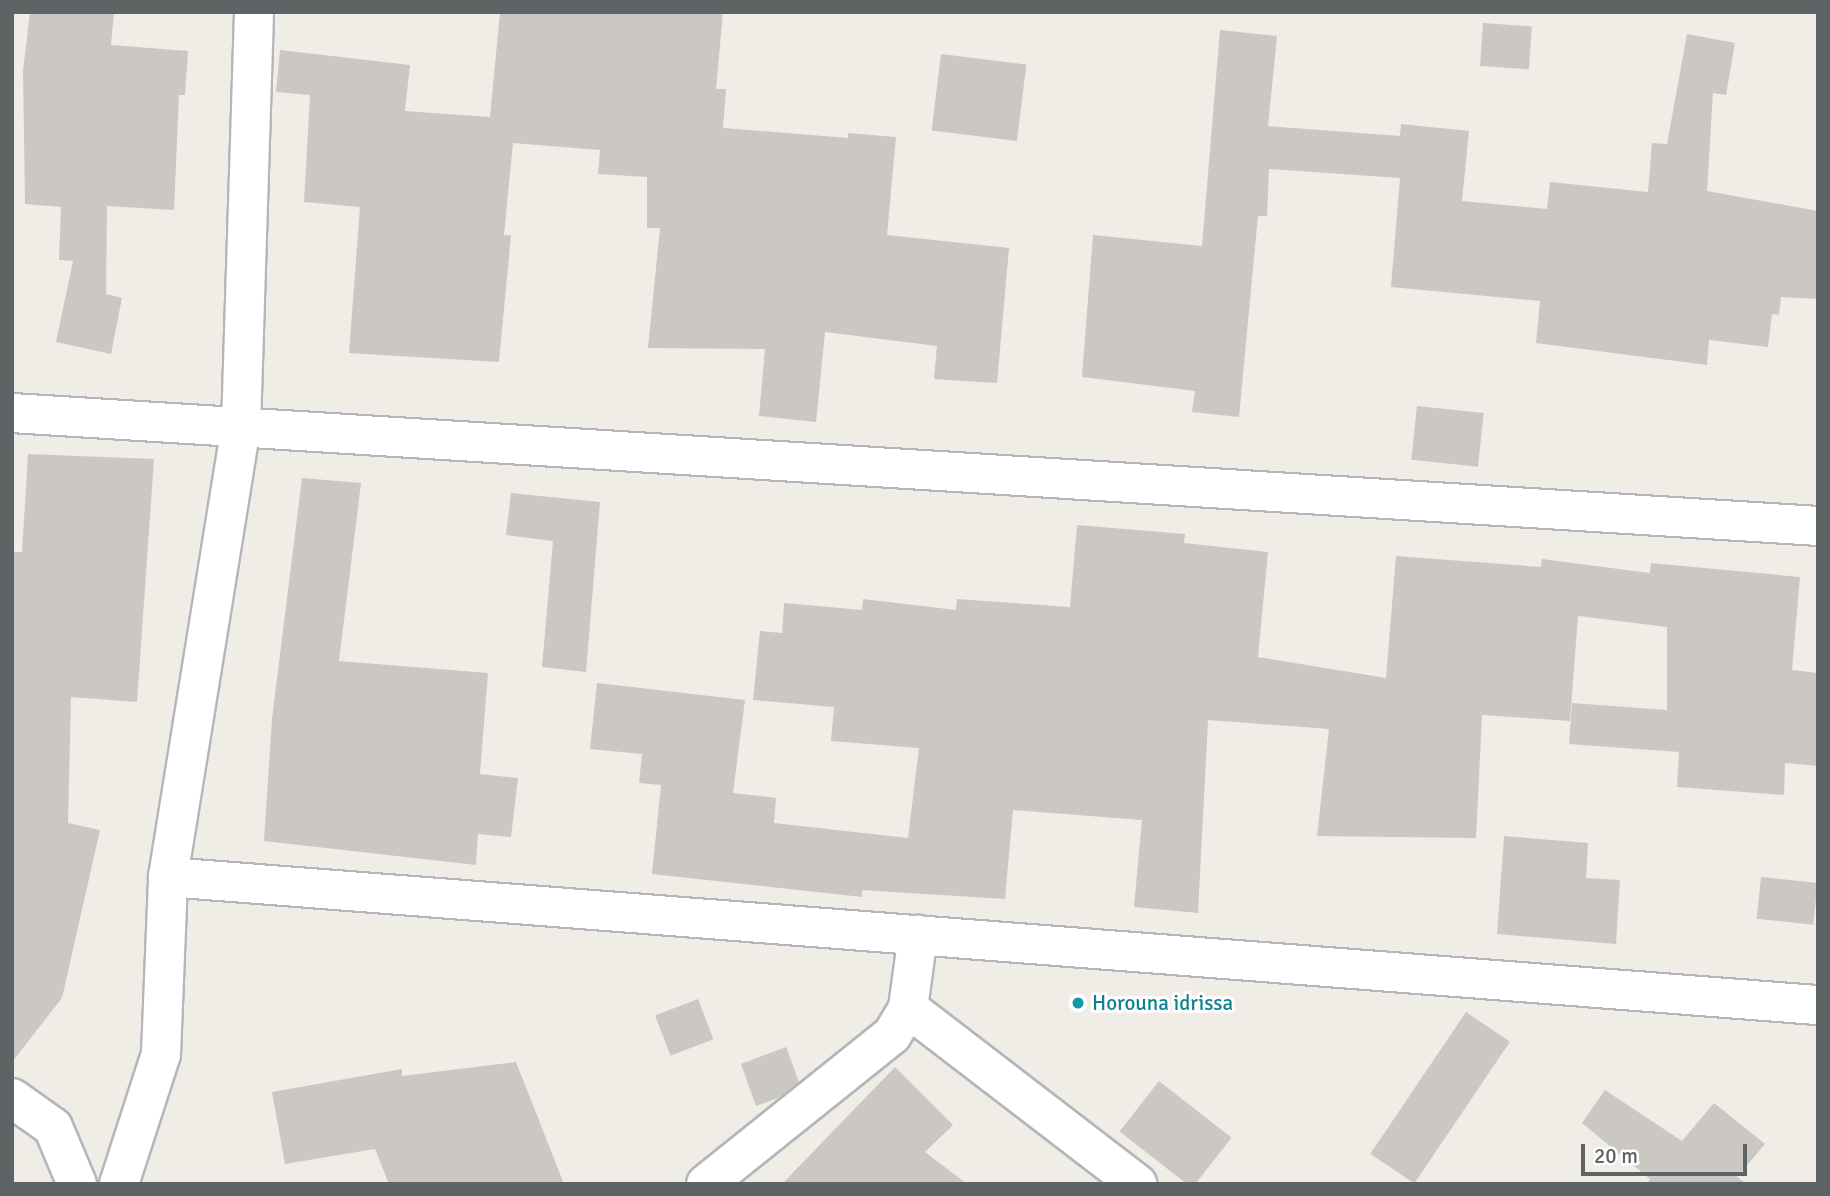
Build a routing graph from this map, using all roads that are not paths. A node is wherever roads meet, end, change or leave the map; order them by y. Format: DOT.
graph roads {
  1 [pos="254,12"];
  2 [pos="12,413"];
  3 [pos="241,427"];
  4 [pos="1818,526"];
  5 [pos="168,877"];
  6 [pos="918,935"];
  7 [pos="1818,1005"];
  8 [pos="908,1009"];
  9 [pos="22,1116"];
  10 [pos="77,1184"];
  11 [pos="119,1184"];
  12 [pos="706,1184"];
  13 [pos="1137,1184"];
  1 -- 3 [label="street"];
  2 -- 3 [label="street"];
  3 -- 4 [label="street"];
  3 -- 5 [label="street"];
  5 -- 6 [label="street"];
  5 -- 11 [label="street"];
  6 -- 7 [label="street"];
  6 -- 8 [label="street"];
  8 -- 12 [label="street"];
  8 -- 13 [label="street"];
  9 -- 10 [label="street"];
}
